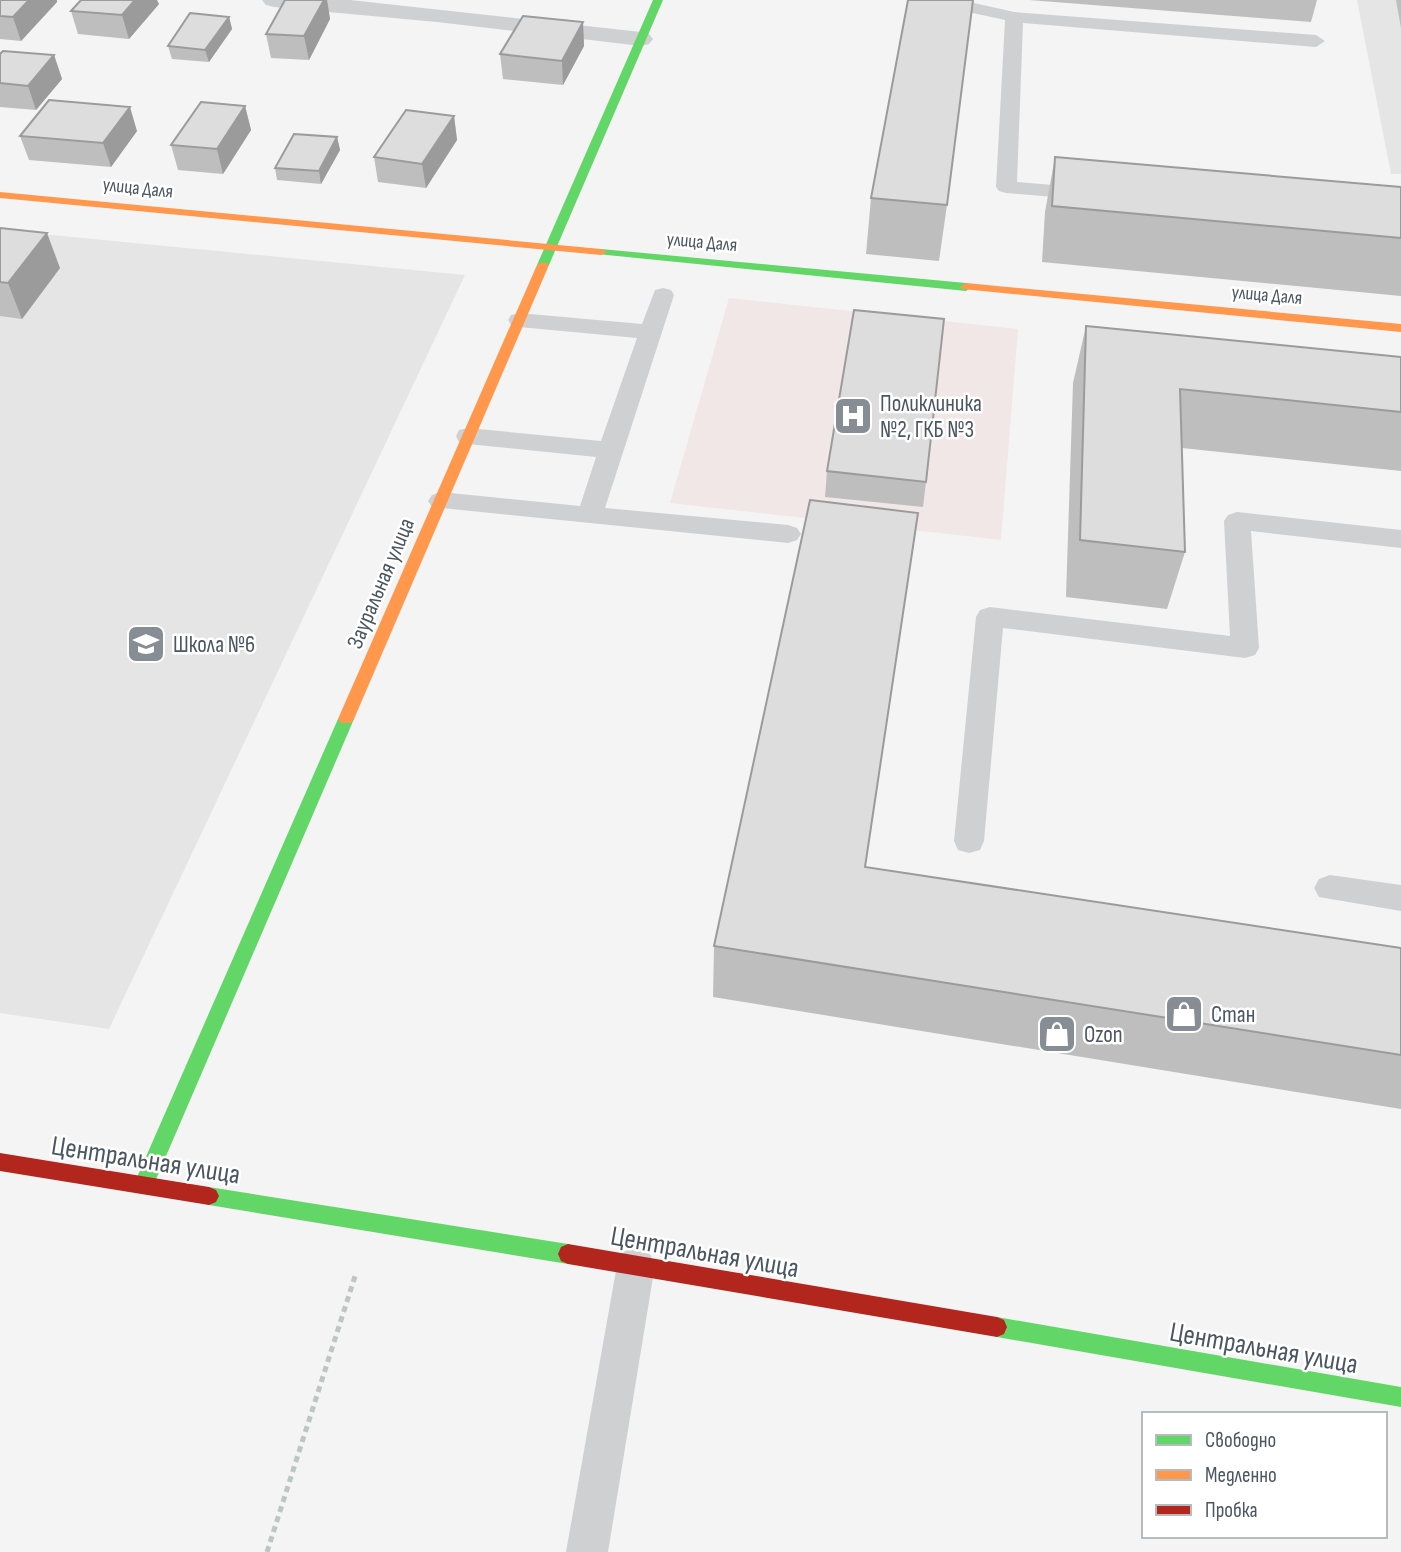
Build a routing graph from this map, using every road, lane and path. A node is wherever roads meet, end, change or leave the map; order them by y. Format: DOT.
graph roads {
  1 [pos="274,0"];
  2 [pos="658,0"];
  3 [pos="937,0"];
  4 [pos="1014,17"];
  5 [pos="641,38"];
  6 [pos="1316,41"];
  7 [pos="0,195"];
  8 [pos="1115,196"];
  9 [pos="550,248"];
  10 [pos="663,295"];
  11 [pos="519,320"];
  12 [pos="1401,328"];
  13 [pos="651,332"];
  14 [pos="468,436"];
  15 [pos="610,450"];
  16 [pos="441,501"];
  17 [pos="590,516"];
  18 [pos="788,534"];
  19 [pos="1401,539"];
  20 [pos="969,841"];
  21 [pos="1330,888"];
  22 [pos="1401,898"];
  23 [pos="0,1162"];
  24 [pos="144,1184"];
  25 [pos="372,1222"];
  26 [pos="636,1265"];
  27 [pos="1401,1397"];
  28 [pos="267,1552"];
  29 [pos="586,1552"];
  1 -- 5 [label="street"];
  2 -- 5 [label="street, Зауральная улица"];
  3 -- 4 [label="lane"];
  4 -- 6 [label="lane"];
  4 -- 8 [label="lane"];
  5 -- 9 [label="street, Зауральная улица"];
  7 -- 9 [label="street, улица Даля"];
  9 -- 11 [label="street, Зауральная улица"];
  9 -- 12 [label="street, улица Даля"];
  10 -- 13 [label="lane"];
  11 -- 13 [label="lane"];
  11 -- 14 [label="street, Зауральная улица"];
  13 -- 15 [label="lane"];
  14 -- 15 [label="lane"];
  14 -- 16 [label="street, Зауральная улица"];
  15 -- 17 [label="lane"];
  16 -- 17 [label="lane"];
  16 -- 24 [label="street, Зауральная улица"];
  17 -- 18 [label="lane"];
  19 -- 20 [label="lane"];
  21 -- 22 [label="lane"];
  23 -- 24 [label="street, Центральная улица"];
  24 -- 25 [label="street, Центральная улица"];
  25 -- 26 [label="street, Центральная улица"];
  25 -- 28 [label="path"];
  26 -- 27 [label="street, Центральная улица"];
  26 -- 29 [label="lane"];
}
